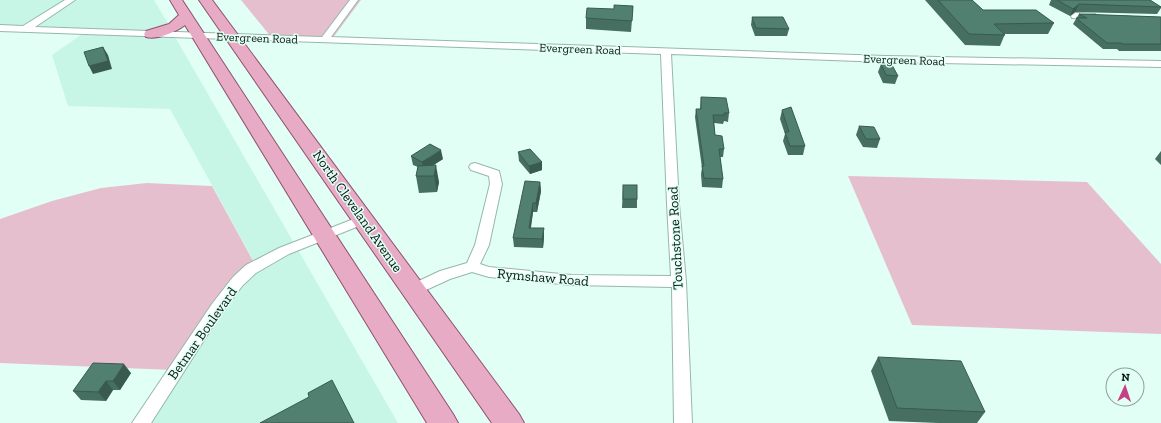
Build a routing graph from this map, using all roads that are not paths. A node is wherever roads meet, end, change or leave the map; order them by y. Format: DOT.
graph roads {
  1 [pos="71,0"];
  2 [pos="176,0"];
  3 [pos="205,0"];
  4 [pos="354,0"];
  5 [pos="186,16"];
  6 [pos="1075,16"];
  7 [pos="1106,18"];
  8 [pos="0,28"];
  9 [pos="25,29"];
  10 [pos="151,34"];
  11 [pos="198,36"];
  12 [pos="232,37"];
  13 [pos="324,40"];
  14 [pos="666,52"];
  15 [pos="1161,64"];
  16 [pos="286,112"];
  17 [pos="252,121"];
  18 [pos="475,167"];
  19 [pos="364,219"];
  20 [pos="324,235"];
  21 [pos="472,267"];
  22 [pos="679,282"];
  23 [pos="413,290"];
  24 [pos="142,423"];
  25 [pos="443,423"];
  26 [pos="509,423"];
  27 [pos="683,423"];
  1 -- 9 [label="street"];
  2 -- 5 [label="main road"];
  3 -- 12 [label="main road, North Cleveland Avenue"];
  4 -- 13 [label="street"];
  5 -- 10 [label="main road"];
  5 -- 11 [label="main road"];
  6 -- 7 [label="street"];
  8 -- 9 [label="street, Evergreen Road"];
  9 -- 10 [label="street, Evergreen Road"];
  10 -- 11 [label="street, Evergreen Road"];
  11 -- 12 [label="street, Evergreen Road"];
  11 -- 17 [label="main road"];
  12 -- 13 [label="street, Evergreen Road"];
  12 -- 16 [label="main road, North Cleveland Avenue"];
  13 -- 14 [label="street, Evergreen Road"];
  14 -- 15 [label="street, Evergreen Road"];
  14 -- 22 [label="street, Touchstone Road"];
  16 -- 17 [label="main road"];
  16 -- 19 [label="main road, North Cleveland Avenue"];
  17 -- 20 [label="main road"];
  18 -- 21 [label="street"];
  19 -- 20 [label="street, Betmar Boulevard"];
  19 -- 23 [label="main road, North Cleveland Avenue"];
  20 -- 24 [label="street, Betmar Boulevard"];
  20 -- 25 [label="main road"];
  21 -- 22 [label="street, Rymshaw Road"];
  21 -- 23 [label="street"];
  22 -- 27 [label="street, Touchstone Road"];
  23 -- 26 [label="main road, North Cleveland Avenue"];
}
